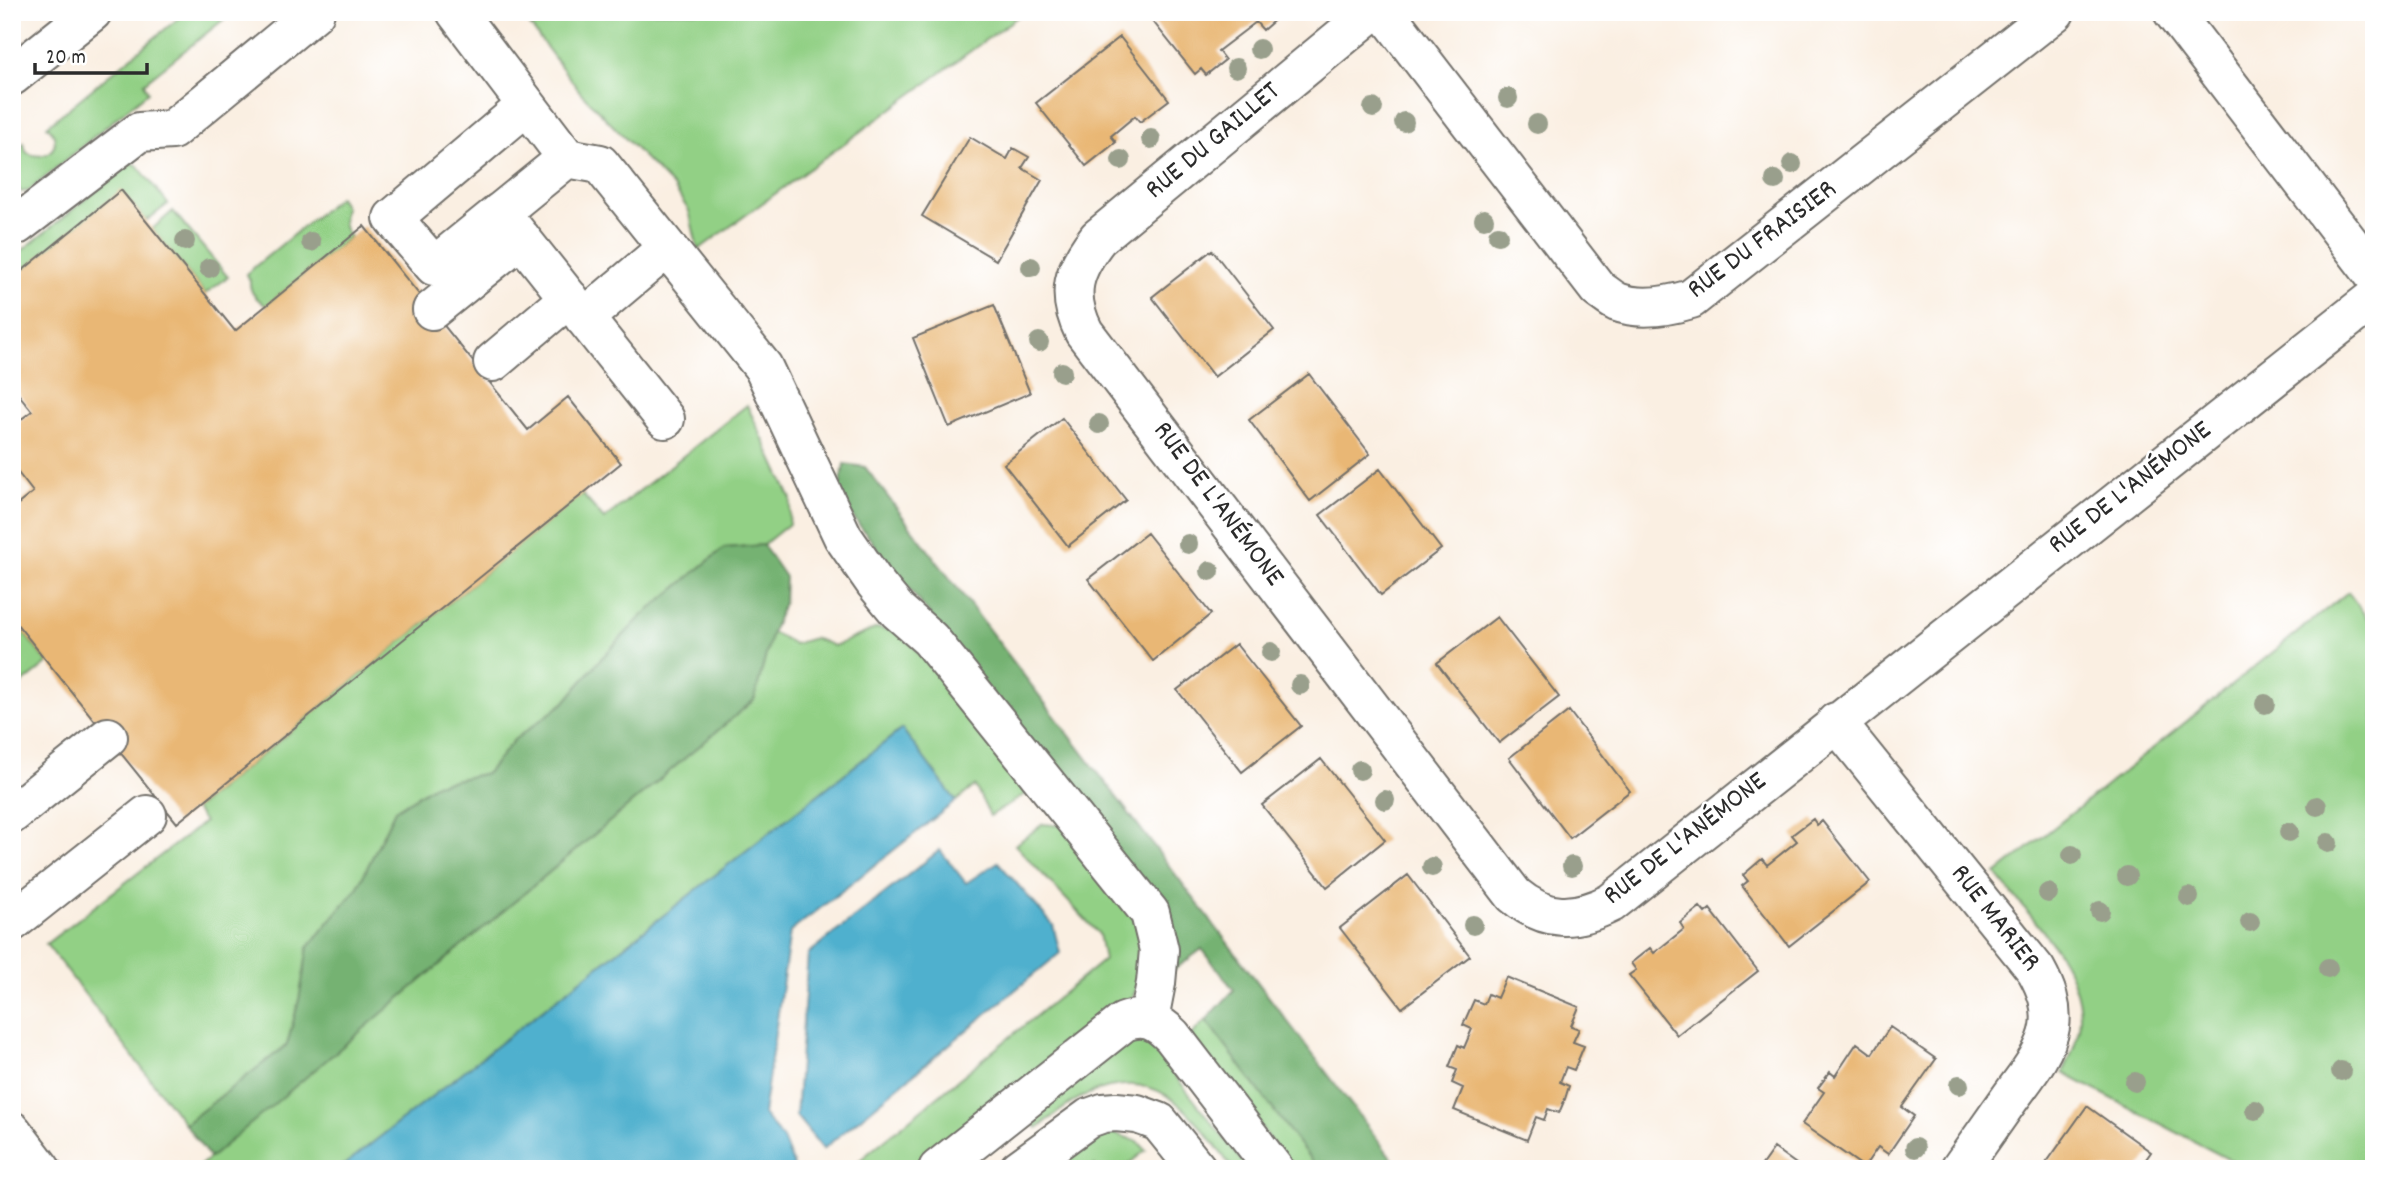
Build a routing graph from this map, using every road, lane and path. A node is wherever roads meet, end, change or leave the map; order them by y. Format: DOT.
graph roads {
  1 [pos="314,12"];
  2 [pos="456,12"];
  3 [pos="1372,12"];
  4 [pos="1385,12"];
  5 [pos="2056,12"];
  6 [pos="2173,12"];
  7 [pos="86,14"];
  8 [pos="12,76"];
  9 [pos="526,106"];
  10 [pos="567,158"];
  11 [pos="14,224"];
  12 [pos="511,225"];
  13 [pos="667,248"];
  14 [pos="2374,275"];
  15 [pos="1074,285"];
  16 [pos="2374,298"];
  17 [pos="576,308"];
  18 [pos="432,310"];
  19 [pos="493,362"];
  20 [pos="665,419"];
  21 [pos="1836,722"];
  22 [pos="108,737"];
  23 [pos="12,814"];
  24 [pos="147,815"];
  25 [pos="12,922"];
  26 [pos="1149,1019"];
  27 [pos="12,1131"];
  28 [pos="41,1169"];
  29 [pos="938,1169"];
  30 [pos="1019,1169"];
  31 [pos="1198,1169"];
  32 [pos="1273,1169"];
  33 [pos="1960,1169"];
  1 -- 11 [label="street"];
  2 -- 9 [label="street"];
  3 -- 15 [label="street, RUE DU GAILLET"];
  4 -- 5 [label="street, RUE DU FRAISIER"];
  6 -- 14 [label="street"];
  7 -- 8 [label="street"];
  9 -- 10 [label="street"];
  9 -- 12 [label="street"];
  10 -- 12 [label="street"];
  10 -- 13 [label="street"];
  12 -- 17 [label="street"];
  12 -- 18 [label="street"];
  13 -- 17 [label="street"];
  13 -- 26 [label="street"];
  15 -- 21 [label="street, RUE DE L'ANÉMONE"];
  16 -- 21 [label="street, RUE DE L'ANÉMONE"];
  17 -- 19 [label="street"];
  17 -- 20 [label="street"];
  21 -- 33 [label="street, RUE MARIER"];
  22 -- 23 [label="street"];
  24 -- 25 [label="street"];
  26 -- 29 [label="street"];
  26 -- 32 [label="street"];
  27 -- 28 [label="street"];
  30 -- 31 [label="street"];
}
